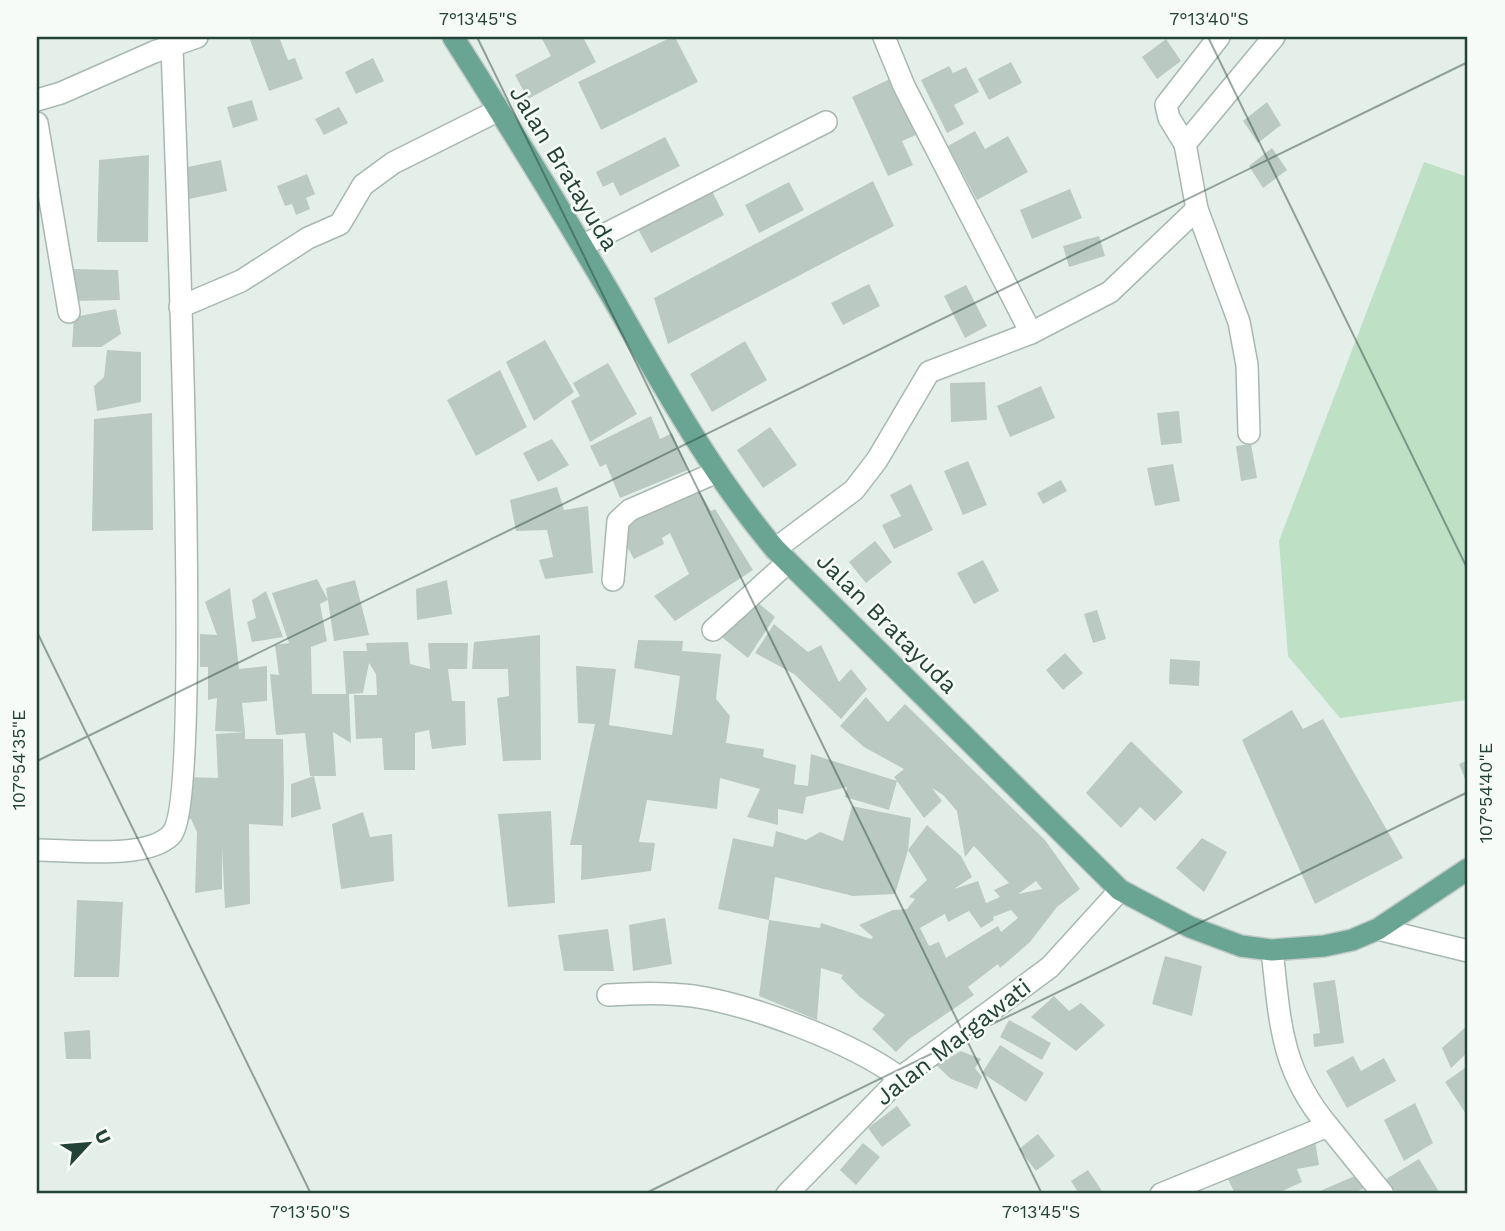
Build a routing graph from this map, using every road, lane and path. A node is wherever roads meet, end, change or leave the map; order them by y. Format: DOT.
graph roads {
  1 [pos="197,37"];
  2 [pos="453,37"];
  3 [pos="884,37"];
  4 [pos="1219,37"];
  5 [pos="1274,37"];
  6 [pos="172,47"];
  7 [pos="37,100"];
  8 [pos="499,110"];
  9 [pos="826,122"];
  10 [pos="37,123"];
  11 [pos="1185,144"];
  12 [pos="1197,209"];
  13 [pos="582,246"];
  14 [pos="180,307"];
  15 [pos="69,312"];
  16 [pos="1031,333"];
  17 [pos="1249,433"];
  18 [pos="718,472"];
  19 [pos="781,555"];
  20 [pos="613,580"];
  21 [pos="713,630"];
  22 [pos="37,850"];
  23 [pos="1468,869"];
  24 [pos="1119,890"];
  25 [pos="1378,929"];
  26 [pos="1272,950"];
  27 [pos="1468,951"];
  28 [pos="608,995"];
  29 [pos="900,1078"];
  30 [pos="1328,1126"];
  31 [pos="787,1194"];
  32 [pos="1161,1194"];
  33 [pos="1383,1194"];
  1 -- 6 [label="street"];
  2 -- 8 [label="main road, Jalan Bratayuda"];
  3 -- 16 [label="street"];
  4 -- 11 [label="street"];
  5 -- 11 [label="street"];
  6 -- 7 [label="street"];
  6 -- 14 [label="street"];
  8 -- 13 [label="main road, Jalan Bratayuda"];
  8 -- 14 [label="street"];
  9 -- 13 [label="street"];
  10 -- 15 [label="street"];
  11 -- 12 [label="street"];
  12 -- 16 [label="street"];
  12 -- 17 [label="street"];
  13 -- 18 [label="main road, Jalan Bratayuda"];
  14 -- 22 [label="street"];
  16 -- 19 [label="street"];
  18 -- 19 [label="main road, Jalan Bratayuda"];
  18 -- 20 [label="street"];
  19 -- 21 [label="street"];
  19 -- 24 [label="main road, Jalan Bratayuda"];
  23 -- 25 [label="main road, Jalan Bratayuda"];
  24 -- 26 [label="main road, Jalan Bratayuda"];
  24 -- 29 [label="street, Jalan Margawati"];
  25 -- 26 [label="main road, Jalan Bratayuda"];
  25 -- 27 [label="street"];
  26 -- 30 [label="street"];
  28 -- 29 [label="street"];
  29 -- 31 [label="street, Jalan Margawati"];
  30 -- 32 [label="street"];
  30 -- 33 [label="street"];
}
